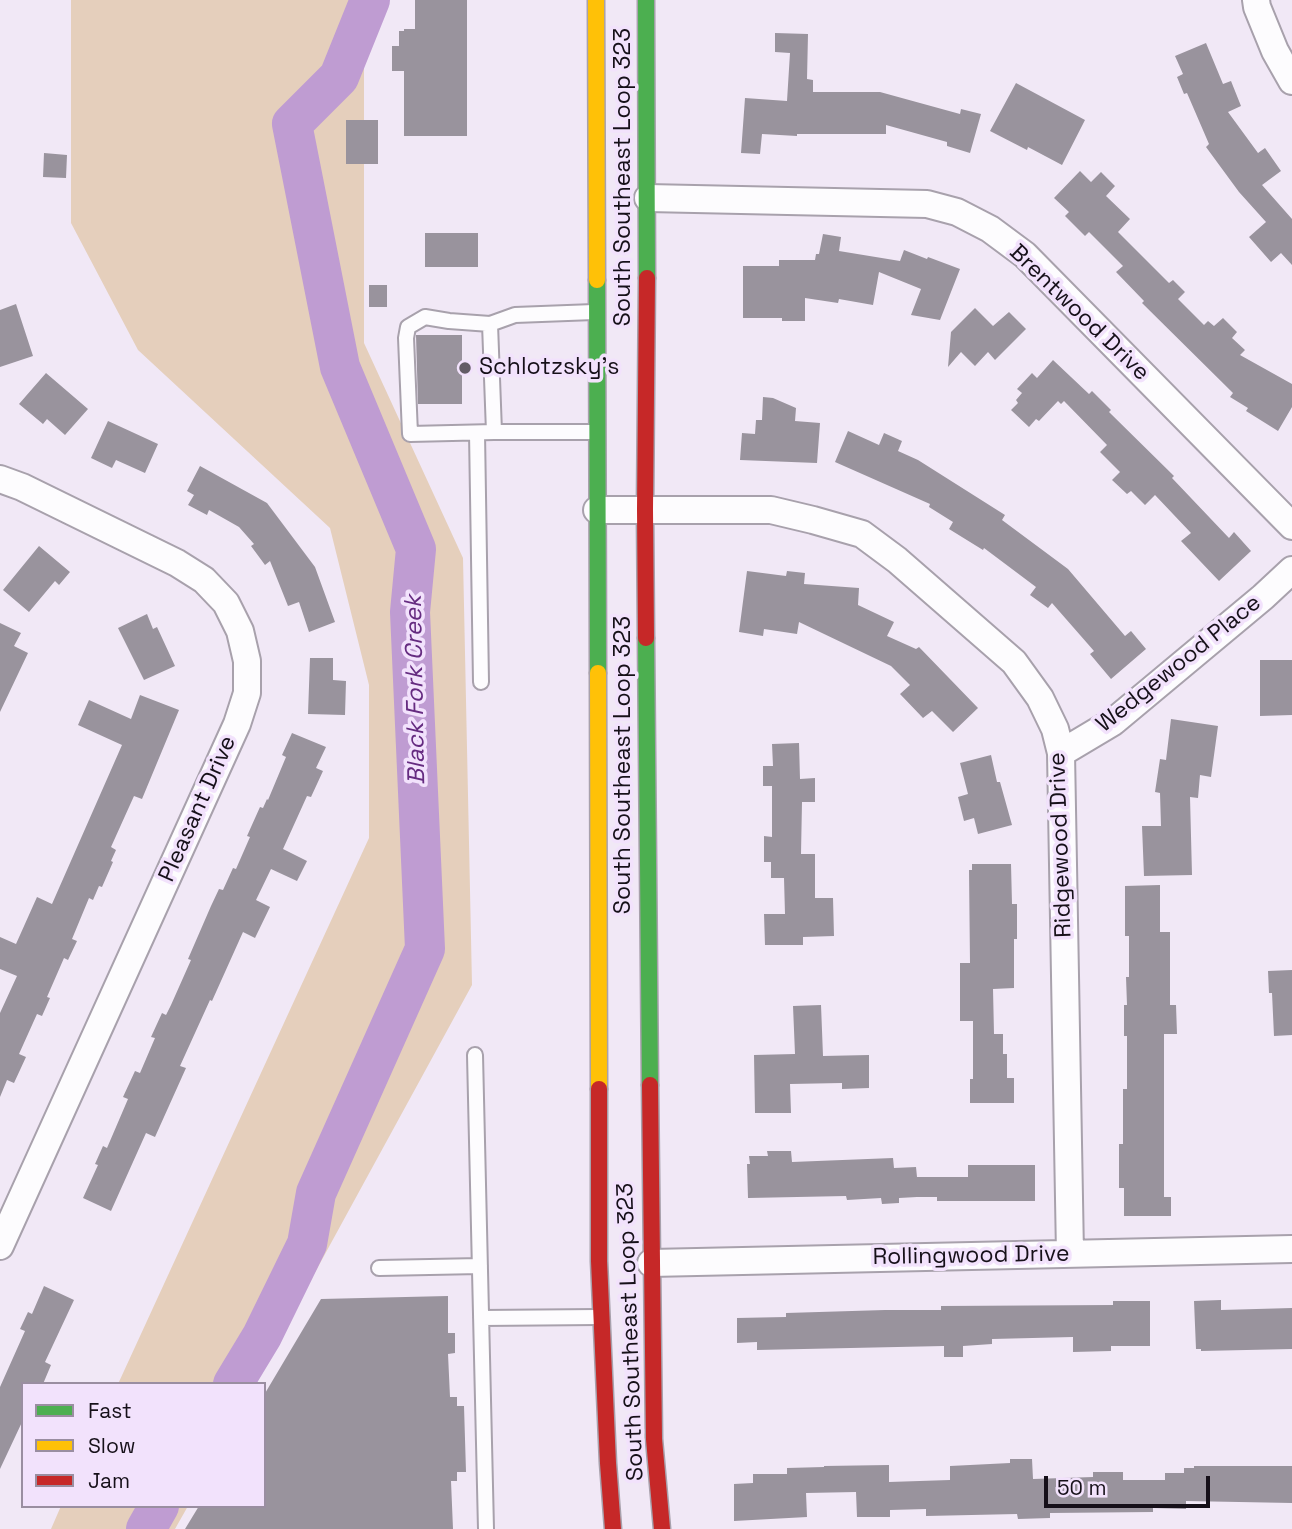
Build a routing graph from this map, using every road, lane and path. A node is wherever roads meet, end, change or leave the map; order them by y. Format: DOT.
graph roads {
  1 [pos="596,0"];
  2 [pos="646,0"];
  3 [pos="1256,0"];
  4 [pos="1292,81"];
  5 [pos="648,198"];
  6 [pos="596,312"];
  7 [pos="491,324"];
  8 [pos="494,432"];
  9 [pos="597,432"];
  10 [pos="477,433"];
  11 [pos="0,479"];
  12 [pos="645,509"];
  13 [pos="597,510"];
  14 [pos="1292,526"];
  15 [pos="1292,570"];
  16 [pos="481,681"];
  17 [pos="1062,753"];
  18 [pos="475,1055"];
  19 [pos="0,1246"];
  20 [pos="1292,1249"];
  21 [pos="1070,1254"];
  22 [pos="651,1263"];
  23 [pos="480,1266"];
  24 [pos="379,1268"];
  25 [pos="601,1317"];
  26 [pos="481,1318"];
  27 [pos="486,1529"];
  28 [pos="613,1529"];
  29 [pos="662,1529"];
  1 -- 6 [label="highway, South Southeast Loop 323"];
  2 -- 5 [label="highway, South Southeast Loop 323"];
  3 -- 4 [label="street"];
  5 -- 12 [label="highway, South Southeast Loop 323"];
  5 -- 14 [label="street, Brentwood Drive"];
  6 -- 7 [label="lane"];
  6 -- 9 [label="highway, South Southeast Loop 323"];
  7 -- 8 [label="lane"];
  7 -- 10 [label="lane"];
  8 -- 9 [label="lane"];
  8 -- 10 [label="lane"];
  9 -- 13 [label="highway, South Southeast Loop 323"];
  10 -- 16 [label="lane"];
  11 -- 19 [label="street, Pleasant Drive"];
  12 -- 13 [label="street, Ridgewood Drive"];
  12 -- 17 [label="street, Ridgewood Drive"];
  12 -- 22 [label="highway, South Southeast Loop 323"];
  13 -- 25 [label="highway, South Southeast Loop 323"];
  15 -- 17 [label="street, Wedgewood Place"];
  17 -- 21 [label="street, Ridgewood Drive"];
  18 -- 23 [label="lane"];
  20 -- 21 [label="street, Rollingwood Drive"];
  21 -- 22 [label="street, Rollingwood Drive"];
  22 -- 29 [label="highway, South Southeast Loop 323"];
  23 -- 24 [label="lane"];
  23 -- 26 [label="lane"];
  25 -- 26 [label="lane"];
  25 -- 28 [label="highway, South Southeast Loop 323"];
  26 -- 27 [label="lane"];
}
